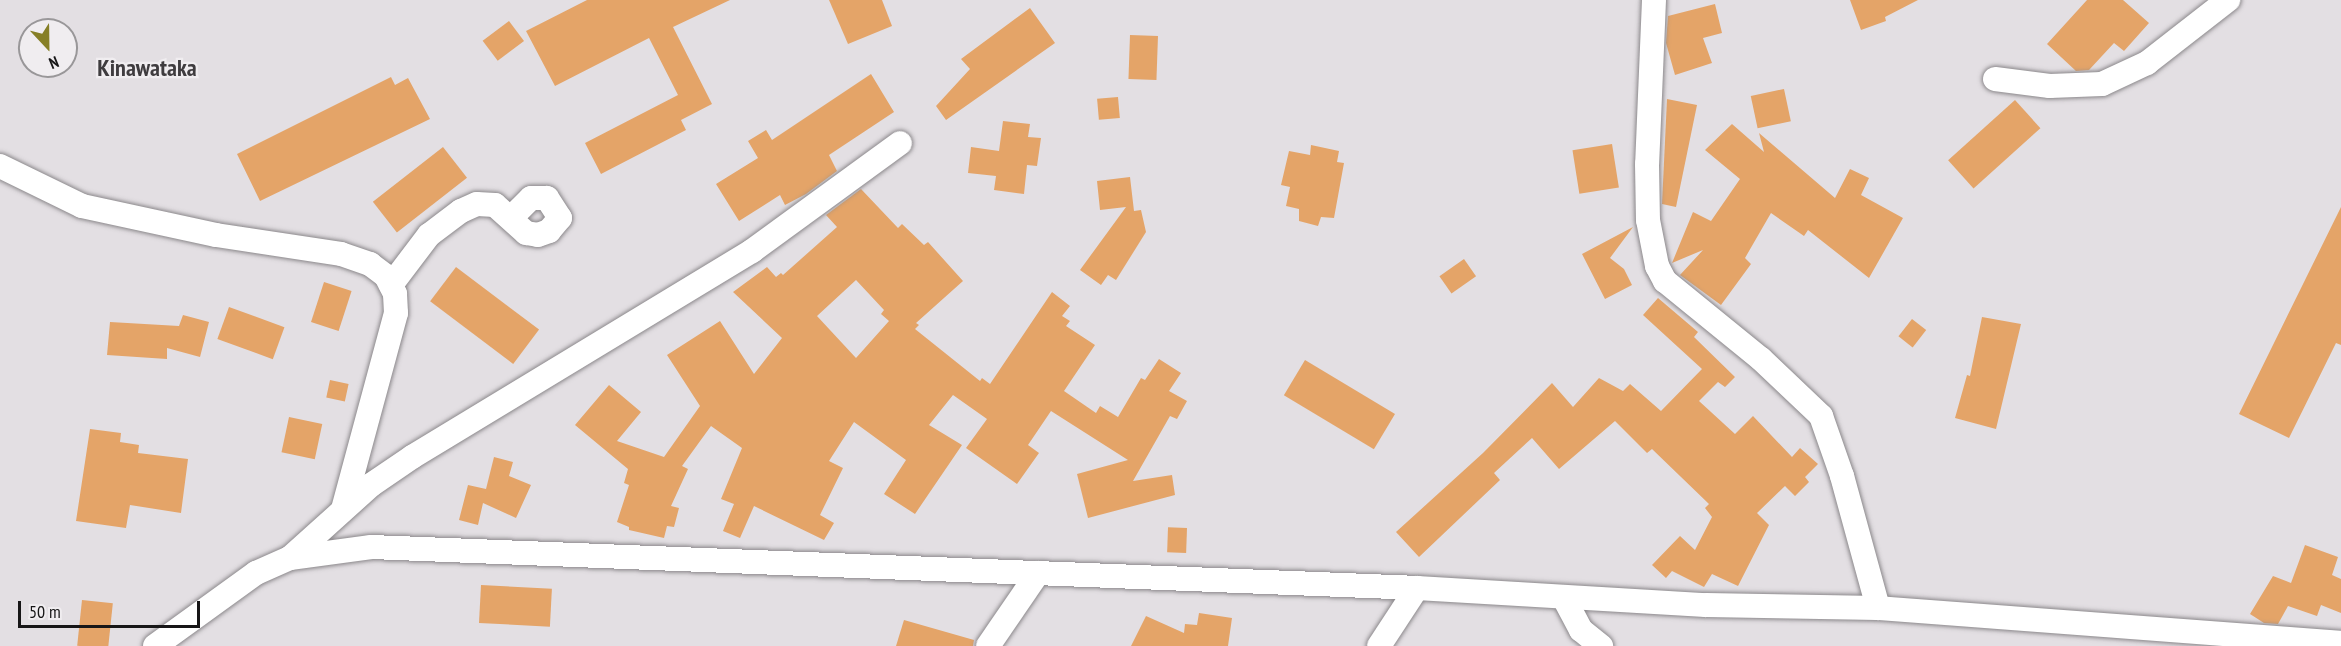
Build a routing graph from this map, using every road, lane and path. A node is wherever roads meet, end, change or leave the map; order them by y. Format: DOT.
graph roads {
  1 [pos="1654,0"];
  2 [pos="2228,0"];
  3 [pos="1995,79"];
  4 [pos="900,143"];
  5 [pos="0,166"];
  6 [pos="512,216"];
  7 [pos="391,285"];
  8 [pos="343,509"];
  9 [pos="290,558"];
  10 [pos="1038,573"];
  11 [pos="1417,588"];
  12 [pos="1564,598"];
  13 [pos="1878,608"];
  14 [pos="2341,643"];
  15 [pos="155,646"];
  16 [pos="988,646"];
  17 [pos="1379,646"];
  18 [pos="1601,646"];
  1 -- 13 [label="street"];
  2 -- 3 [label="street"];
  4 -- 8 [label="street"];
  5 -- 7 [label="street"];
  6 -- 7 [label="street"];
  7 -- 8 [label="street"];
  8 -- 9 [label="street"];
  9 -- 10 [label="street"];
  9 -- 15 [label="street"];
  10 -- 11 [label="street"];
  10 -- 16 [label="street"];
  11 -- 12 [label="street"];
  11 -- 17 [label="street"];
  12 -- 13 [label="street"];
  12 -- 18 [label="street"];
  13 -- 14 [label="street"];
}
